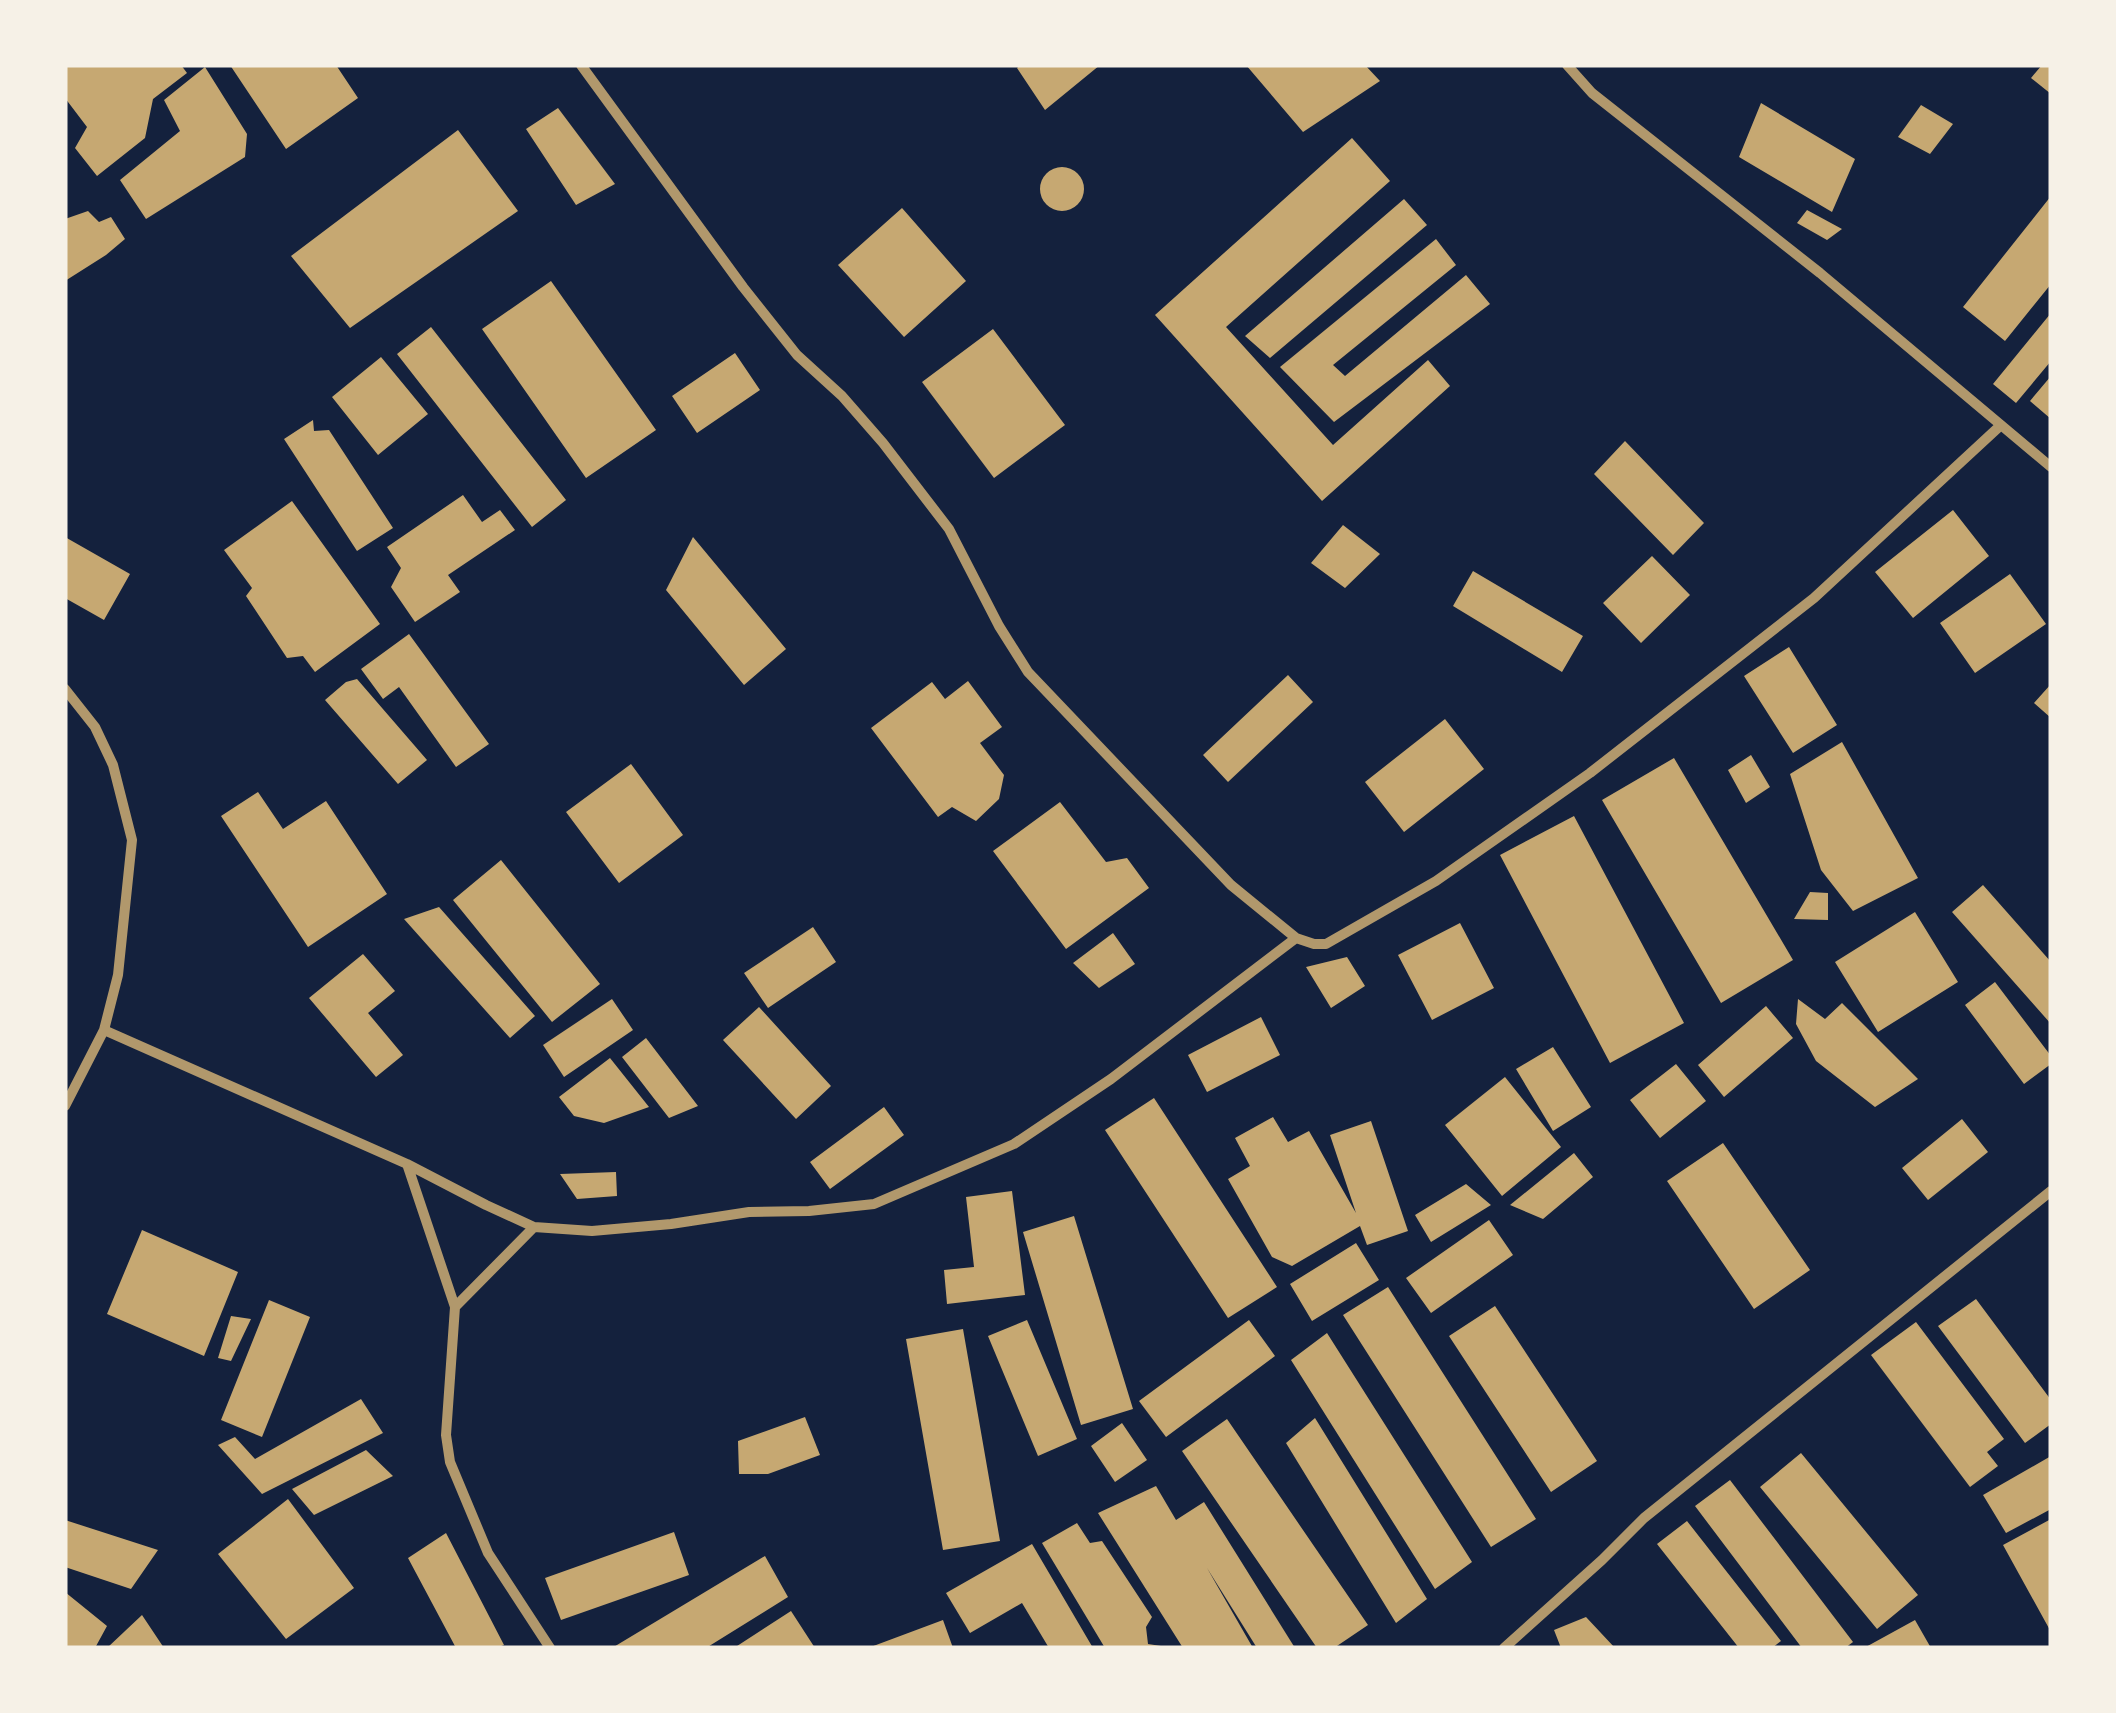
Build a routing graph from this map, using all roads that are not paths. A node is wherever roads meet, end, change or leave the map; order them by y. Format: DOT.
graph roads {
  1 [pos="581,65"];
  2 [pos="1567,65"];
  3 [pos="2002,425"];
  4 [pos="2051,467"];
  5 [pos="65,689"];
  6 [pos="1296,938"];
  7 [pos="104,1030"];
  8 [pos="65,1106"];
  9 [pos="407,1164"];
  10 [pos="2051,1191"];
  11 [pos="534,1226"];
  12 [pos="456,1307"];
  13 [pos="550,1648"];
  14 [pos="1504,1648"];
  1 -- 6 [label="street"];
  2 -- 3 [label="street"];
  3 -- 4 [label="street"];
  3 -- 6 [label="street"];
  5 -- 7 [label="street"];
  6 -- 11 [label="street"];
  7 -- 8 [label="street"];
  7 -- 9 [label="street"];
  9 -- 11 [label="street"];
  9 -- 12 [label="street"];
  10 -- 14 [label="street"];
  11 -- 12 [label="street"];
  12 -- 13 [label="street"];
}
